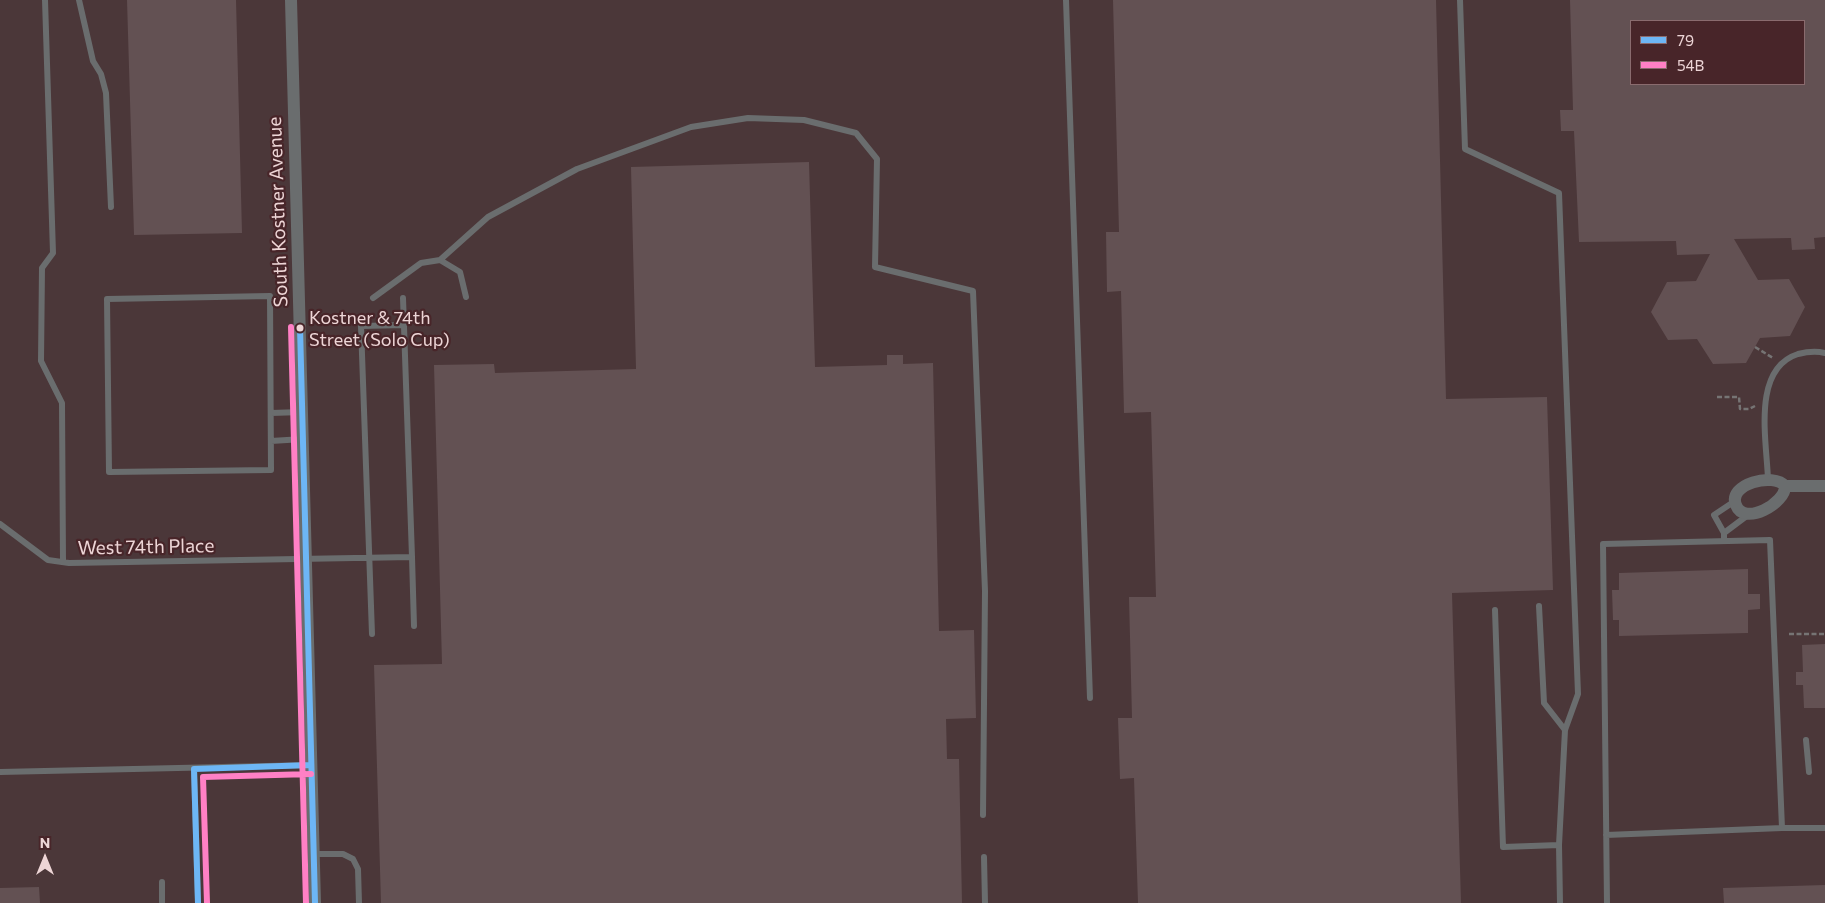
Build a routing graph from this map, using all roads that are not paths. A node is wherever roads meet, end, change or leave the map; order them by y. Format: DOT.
graph roads {
  1 [pos="46,0"];
  2 [pos="79,0"];
  3 [pos="290,0"];
  4 [pos="1066,0"];
  5 [pos="1460,0"];
  6 [pos="111,207"];
  7 [pos="440,260"];
  8 [pos="466,297"];
  9 [pos="373,298"];
  10 [pos="403,298"];
  11 [pos="404,325"];
  12 [pos="1825,353"];
  13 [pos="302,412"];
  14 [pos="270,413"];
  15 [pos="302,439"];
  16 [pos="271,441"];
  17 [pos="1768,480"];
  18 [pos="1785,486"];
  19 [pos="1825,486"];
  20 [pos="1735,501"];
  21 [pos="1748,515"];
  22 [pos="0,524"];
  23 [pos="1724,534"];
  24 [pos="1724,541"];
  25 [pos="412,557"];
  26 [pos="369,558"];
  27 [pos="306,559"];
  28 [pos="63,562"];
  29 [pos="1539,606"];
  30 [pos="1494,610"];
  31 [pos="414,626"];
  32 [pos="372,634"];
  33 [pos="1090,698"];
  34 [pos="1565,730"];
  35 [pos="1806,740"];
  36 [pos="311,765"];
  37 [pos="194,768"];
  38 [pos="0,772"];
  39 [pos="1809,772"];
  40 [pos="983,815"];
  41 [pos="1782,828"];
  42 [pos="1825,828"];
  43 [pos="1606,836"];
  44 [pos="1559,846"];
  45 [pos="314,854"];
  46 [pos="984,857"];
  47 [pos="162,882"];
  48 [pos="162,903"];
  49 [pos="198,903"];
  50 [pos="315,903"];
  51 [pos="359,903"];
  52 [pos="985,903"];
  53 [pos="1560,903"];
  54 [pos="1608,903"];
  1 -- 28 [label="lane"];
  2 -- 6 [label="lane"];
  3 -- 13 [label="street, South Kostner Avenue"];
  4 -- 33 [label="lane"];
  5 -- 34 [label="lane"];
  7 -- 8 [label="lane"];
  7 -- 9 [label="lane"];
  7 -- 40 [label="lane"];
  10 -- 11 [label="lane"];
  11 -- 25 [label="lane"];
  11 -- 26 [label="lane"];
  12 -- 17 [label="lane"];
  13 -- 14 [label="lane"];
  13 -- 15 [label="street, South Kostner Avenue"];
  14 -- 16 [label="lane"];
  14 -- 16 [label="lane"];
  15 -- 16 [label="lane"];
  15 -- 27 [label="street, South Kostner Avenue"];
  17 -- 18 [label="street"];
  17 -- 20 [label="street"];
  18 -- 19 [label="street"];
  18 -- 21 [label="street"];
  20 -- 21 [label="street"];
  20 -- 23 [label="lane"];
  21 -- 23 [label="lane"];
  22 -- 28 [label="lane, West 74th Place"];
  23 -- 24 [label="lane"];
  24 -- 41 [label="lane"];
  24 -- 43 [label="lane"];
  25 -- 26 [label="lane, West 74th Place"];
  25 -- 31 [label="lane"];
  26 -- 27 [label="lane, West 74th Place"];
  26 -- 32 [label="lane"];
  27 -- 28 [label="lane, West 74th Place"];
  27 -- 36 [label="street, South Kostner Avenue"];
  29 -- 34 [label="lane"];
  30 -- 44 [label="lane"];
  34 -- 44 [label="lane"];
  35 -- 39 [label="lane"];
  36 -- 37 [label="lane"];
  36 -- 45 [label="street, South Kostner Avenue"];
  37 -- 38 [label="lane"];
  37 -- 49 [label="lane"];
  41 -- 42 [label="lane"];
  41 -- 43 [label="lane"];
  43 -- 54 [label="lane"];
  44 -- 53 [label="lane"];
  45 -- 50 [label="street, South Kostner Avenue"];
  45 -- 51 [label="lane"];
  46 -- 52 [label="lane"];
  47 -- 48 [label="lane"];
}
